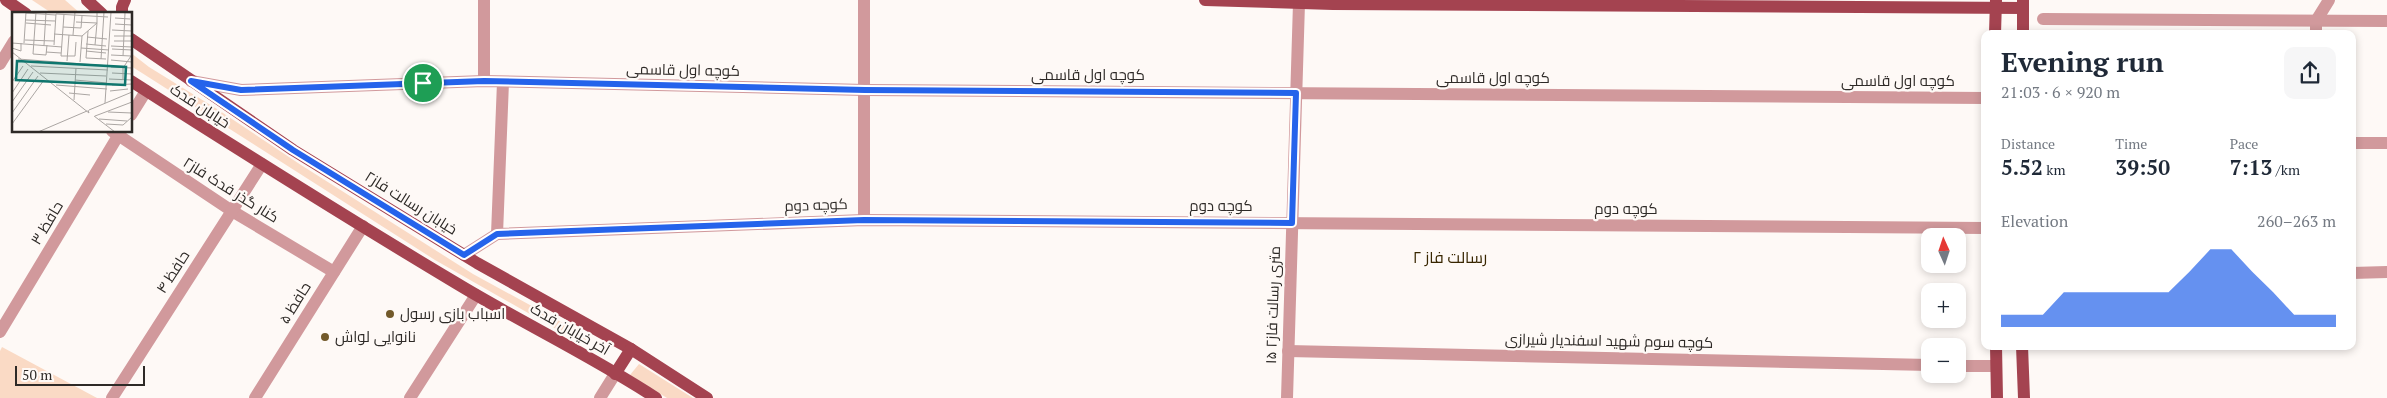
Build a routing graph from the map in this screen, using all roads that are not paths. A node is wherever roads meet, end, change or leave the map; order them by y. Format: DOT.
graph roads {
  1 [pos="6,0"];
  2 [pos="87,0"];
  3 [pos="126,0"];
  4 [pos="484,0"];
  5 [pos="864,0"];
  6 [pos="1205,0"];
  7 [pos="2329,0"];
  8 [pos="1299,3"];
  9 [pos="1996,4"];
  10 [pos="2023,4"];
  11 [pos="23,12"];
  12 [pos="100,12"];
  13 [pos="122,12"];
  14 [pos="2043,19"];
  15 [pos="2316,21"];
  16 [pos="2387,21"];
  17 [pos="1996,30"];
  18 [pos="2023,30"];
  19 [pos="2316,30"];
  20 [pos="132,40"];
  21 [pos="12,46"];
  22 [pos="5,59"];
  23 [pos="191,81"];
  24 [pos="484,81"];
  25 [pos="132,82"];
  26 [pos="503,82"];
  27 [pos="865,90"];
  28 [pos="146,91"];
  29 [pos="1296,93"];
  30 [pos="1981,98"];
  31 [pos="132,113"];
  32 [pos="117,133"];
  33 [pos="2356,143"];
  34 [pos="2387,143"];
  35 [pos="262,164"];
  36 [pos="232,211"];
  37 [pos="864,220"];
  38 [pos="1292,223"];
  39 [pos="363,226"];
  40 [pos="1981,228"];
  41 [pos="497,234"];
  42 [pos="464,255"];
  43 [pos="334,272"];
  44 [pos="2387,272"];
  45 [pos="2356,273"];
  46 [pos="457,284"];
  47 [pos="476,295"];
  48 [pos="0,332"];
  49 [pos="630,349"];
  50 [pos="1996,350"];
  51 [pos="2022,350"];
  52 [pos="1288,351"];
  53 [pos="1921,365"];
  54 [pos="1966,366"];
  55 [pos="1996,366"];
  56 [pos="615,374"];
  57 [pos="112,398"];
  58 [pos="255,398"];
  59 [pos="410,398"];
  60 [pos="600,398"];
  61 [pos="656,398"];
  62 [pos="707,398"];
  63 [pos="1287,398"];
  64 [pos="1997,398"];
  65 [pos="2024,398"];
  1 -- 11 [label="main road"];
  2 -- 12 [label="main road"];
  3 -- 13 [label="main road"];
  4 -- 24 [label="street"];
  5 -- 27 [label="street"];
  6 -- 8 [label="main road"];
  7 -- 15 [label="street"];
  8 -- 9 [label="main road"];
  8 -- 29 [label="street, ۱۵ متری رسالت فاز۲"];
  9 -- 10 [label="main road"];
  9 -- 17 [label="main road"];
  10 -- 18 [label="main road"];
  14 -- 15 [label="street"];
  15 -- 16 [label="street"];
  15 -- 19 [label="street"];
  20 -- 23 [label="main road, خیابان رسالت فاز۲"];
  21 -- 22 [label="street"];
  23 -- 24 [label="street, کوچه اول قاسمی"];
  23 -- 42 [label="main road, خیابان رسالت فاز۲"];
  24 -- 26 [label="street, کوچه اول قاسمی"];
  25 -- 28 [label="main road, خیابان فدک"];
  26 -- 27 [label="street, کوچه اول قاسمی"];
  26 -- 41 [label="street"];
  27 -- 29 [label="street, کوچه اول قاسمی"];
  27 -- 37 [label="street"];
  28 -- 31 [label="street"];
  28 -- 35 [label="main road, خیابان فدک"];
  29 -- 30 [label="street, کوچه اول قاسمی"];
  29 -- 38 [label="street, ۱۵ متری رسالت فاز۲"];
  32 -- 36 [label="street, کنار گذر فدک فاز۲"];
  32 -- 48 [label="street, حافظ ۳"];
  33 -- 34 [label="street"];
  35 -- 36 [label="street, حافظ ۴"];
  35 -- 39 [label="main road, خیابان فدک"];
  36 -- 43 [label="street, کنار گذر فدک فاز۲"];
  36 -- 57 [label="street, حافظ ۴"];
  37 -- 38 [label="street, کوچه دوم"];
  37 -- 41 [label="street, کوچه دوم"];
  38 -- 40 [label="street, کوچه دوم"];
  38 -- 52 [label="street, ۱۵ متری رسالت فاز۲"];
  39 -- 43 [label="street, حافظ ۵"];
  39 -- 46 [label="main road, خیابان فدک"];
  41 -- 42 [label="street"];
  42 -- 49 [label="main road, خیابان رسالت فاز۲"];
  43 -- 58 [label="street, حافظ ۵"];
  44 -- 45 [label="street"];
  46 -- 47 [label="main road, آخر خیابان فدک"];
  47 -- 56 [label="main road, آخر خیابان فدک"];
  47 -- 59 [label="street"];
  49 -- 56 [label="main road, آخر خیابان فدک"];
  49 -- 62 [label="main road, خیابان رسالت فاز۲"];
  50 -- 55 [label="main road"];
  51 -- 65 [label="main road"];
  52 -- 53 [label="street, کوچه سوم شهید اسفندیار شیرازی"];
  52 -- 63 [label="street, ۱۵ متری رسالت فاز۲"];
  54 -- 55 [label="street"];
  55 -- 64 [label="main road"];
  56 -- 60 [label="street"];
  56 -- 61 [label="main road"];
}
